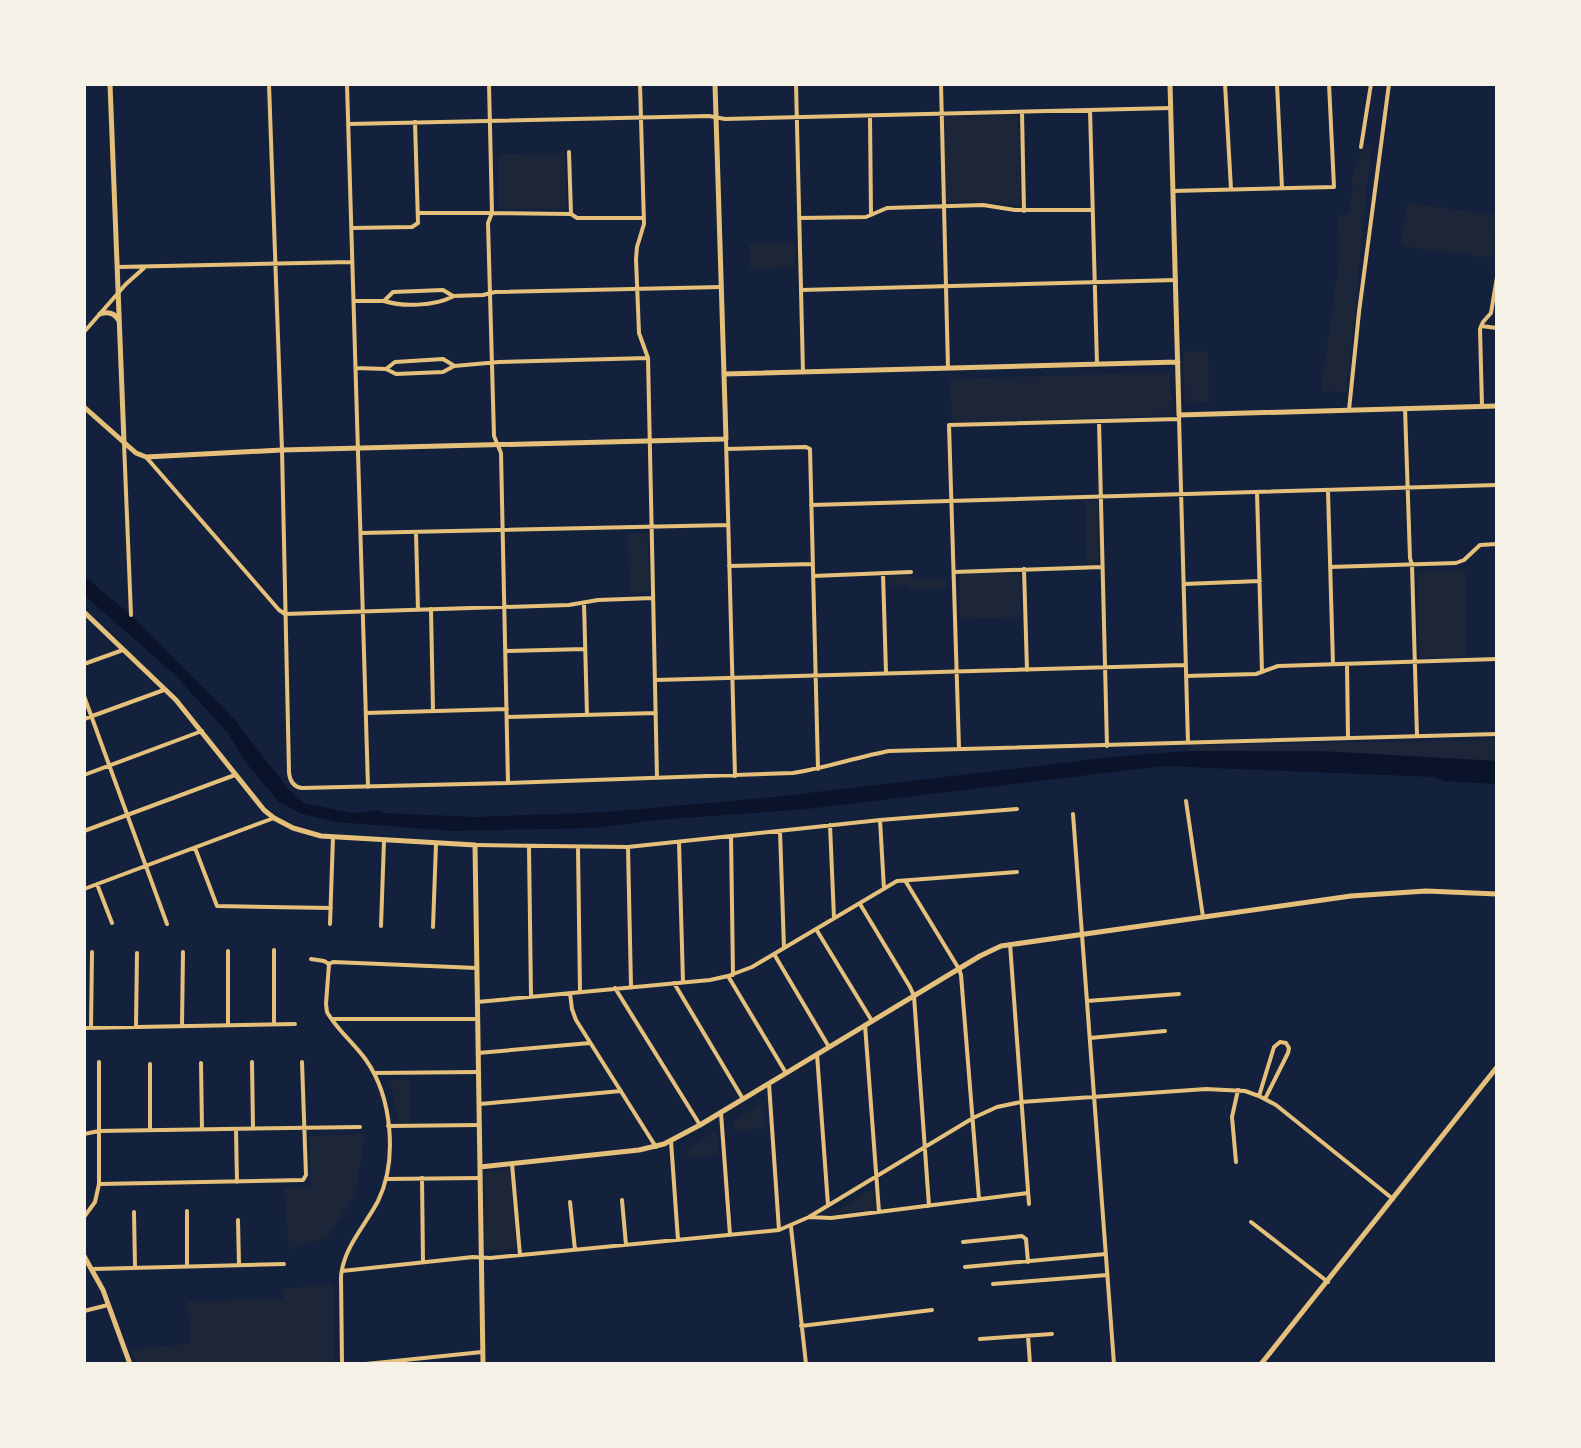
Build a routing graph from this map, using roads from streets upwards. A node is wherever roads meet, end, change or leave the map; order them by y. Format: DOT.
graph roads {
  1 [pos="110,84"];
  2 [pos="269,84"];
  3 [pos="347,84"];
  4 [pos="489,84"];
  5 [pos="640,84"];
  6 [pos="715,84"];
  7 [pos="796,84"];
  8 [pos="941,84"];
  9 [pos="1170,84"];
  10 [pos="1225,84"];
  11 [pos="1277,84"];
  12 [pos="1329,84"];
  13 [pos="1371,84"];
  14 [pos="1389,84"];
  15 [pos="1171,108"];
  16 [pos="1090,110"];
  17 [pos="1022,112"];
  18 [pos="942,114"];
  19 [pos="870,116"];
  20 [pos="796,117"];
  21 [pos="641,118"];
  22 [pos="716,118"];
  23 [pos="490,121"];
  24 [pos="415,122"];
  25 [pos="348,124"];
  26 [pos="1361,147"];
  27 [pos="569,152"];
  28 [pos="1282,188"];
  29 [pos="1231,189"];
  30 [pos="1173,191"];
  31 [pos="944,206"];
  32 [pos="1093,210"];
  33 [pos="1024,211"];
  34 [pos="418,213"];
  35 [pos="492,213"];
  36 [pos="571,214"];
  37 [pos="871,215"];
  38 [pos="644,218"];
  39 [pos="799,218"];
  40 [pos="351,228"];
  41 [pos="352,262"];
  42 [pos="276,265"];
  43 [pos="118,267"];
  44 [pos="146,267"];
  45 [pos="1497,277"];
  46 [pos="1176,280"];
  47 [pos="1095,282"];
  48 [pos="946,286"];
  49 [pos="721,287"];
  50 [pos="637,289"];
  51 [pos="801,290"];
  52 [pos="118,293"];
  53 [pos="490,294"];
  54 [pos="453,296"];
  55 [pos="354,301"];
  56 [pos="384,301"];
  57 [pos="100,314"];
  58 [pos="119,323"];
  59 [pos="1481,326"];
  60 [pos="1497,328"];
  61 [pos="84,332"];
  62 [pos="648,358"];
  63 [pos="1178,362"];
  64 [pos="492,363"];
  65 [pos="1097,364"];
  66 [pos="454,366"];
  67 [pos="356,368"];
  68 [pos="948,368"];
  69 [pos="386,369"];
  70 [pos="803,372"];
  71 [pos="724,374"];
  72 [pos="1482,406"];
  73 [pos="1497,406"];
  74 [pos="84,407"];
  75 [pos="1405,408"];
  76 [pos="1349,410"];
  77 [pos="123,417"];
  78 [pos="1179,417"];
  79 [pos="1099,421"];
  80 [pos="103,425"];
  81 [pos="726,439"];
  82 [pos="650,441"];
  83 [pos="124,443"];
  84 [pos="497,444"];
  85 [pos="359,448"];
  86 [pos="726,449"];
  87 [pos="282,450"];
  88 [pos="146,457"];
  89 [pos="1497,485"];
  90 [pos="1408,487"];
  91 [pos="1328,490"];
  92 [pos="1257,492"];
  93 [pos="1181,494"];
  94 [pos="1101,496"];
  95 [pos="951,501"];
  96 [pos="811,505"];
  97 [pos="728,525"];
  98 [pos="652,526"];
  99 [pos="502,530"];
  100 [pos="416,532"];
  101 [pos="361,533"];
  102 [pos="1497,544"];
  103 [pos="813,564"];
  104 [pos="1412,565"];
  105 [pos="729,566"];
  106 [pos="1102,567"];
  107 [pos="1330,567"];
  108 [pos="1024,569"];
  109 [pos="911,572"];
  110 [pos="954,572"];
  111 [pos="883,573"];
  112 [pos="813,576"];
  113 [pos="1260,581"];
  114 [pos="1184,584"];
  115 [pos="653,598"];
  116 [pos="584,603"];
  117 [pos="504,607"];
  118 [pos="431,609"];
  119 [pos="418,610"];
  120 [pos="84,612"];
  121 [pos="363,612"];
  122 [pos="285,614"];
  123 [pos="131,615"];
  124 [pos="585,649"];
  125 [pos="125,650"];
  126 [pos="505,651"];
  127 [pos="1497,659"];
  128 [pos="1415,662"];
  129 [pos="84,664"];
  130 [pos="1333,664"];
  131 [pos="1347,664"];
  132 [pos="1186,665"];
  133 [pos="1105,667"];
  134 [pos="1027,670"];
  135 [pos="957,672"];
  136 [pos="1262,672"];
  137 [pos="886,673"];
  138 [pos="816,675"];
  139 [pos="1186,676"];
  140 [pos="732,678"];
  141 [pos="655,680"];
  142 [pos="166,690"];
  143 [pos="84,696"];
  144 [pos="507,709"];
  145 [pos="433,711"];
  146 [pos="366,713"];
  147 [pos="656,713"];
  148 [pos="587,715"];
  149 [pos="91,717"];
  150 [pos="507,717"];
  151 [pos="84,719"];
  152 [pos="202,731"];
  153 [pos="1497,734"];
  154 [pos="1417,736"];
  155 [pos="1348,738"];
  156 [pos="1188,743"];
  157 [pos="1107,746"];
  158 [pos="959,749"];
  159 [pos="109,765"];
  160 [pos="818,769"];
  161 [pos="84,775"];
  162 [pos="235,775"];
  163 [pos="735,776"];
  164 [pos="657,779"];
  165 [pos="508,783"];
  166 [pos="368,787"];
  167 [pos="1186,801"];
  168 [pos="1017,809"];
  169 [pos="1073,814"];
  170 [pos="127,815"];
  171 [pos="274,818"];
  172 [pos="880,820"];
  173 [pos="830,825"];
  174 [pos="84,831"];
  175 [pos="780,831"];
  176 [pos="731,836"];
  177 [pos="333,837"];
  178 [pos="384,841"];
  179 [pos="679,842"];
  180 [pos="436,844"];
  181 [pos="475,845"];
  182 [pos="529,847"];
  183 [pos="628,847"];
  184 [pos="195,848"];
  185 [pos="578,848"];
  186 [pos="146,865"];
  187 [pos="1017,872"];
  188 [pos="904,881"];
  189 [pos="97,884"];
  190 [pos="84,889"];
  191 [pos="884,889"];
  192 [pos="1497,894"];
  193 [pos="859,903"];
  194 [pos="331,908"];
  195 [pos="1203,917"];
  196 [pos="834,918"];
  197 [pos="112,923"];
  198 [pos="167,924"];
  199 [pos="330,924"];
  200 [pos="381,926"];
  201 [pos="433,927"];
  202 [pos="816,929"];
  203 [pos="1082,933"];
  204 [pos="1010,944"];
  205 [pos="784,948"];
  206 [pos="274,950"];
  207 [pos="228,951"];
  208 [pos="92,952"];
  209 [pos="183,952"];
  210 [pos="137,953"];
  211 [pos="774,954"];
  212 [pos="311,959"];
  213 [pos="329,964"];
  214 [pos="477,968"];
  215 [pos="959,969"];
  216 [pos="730,976"];
  217 [pos="683,982"];
  218 [pos="674,983"];
  219 [pos="631,987"];
  220 [pos="615,988"];
  221 [pos="580,992"];
  222 [pos="570,993"];
  223 [pos="1179,994"];
  224 [pos="914,996"];
  225 [pos="531,997"];
  226 [pos="1087,1001"];
  227 [pos="477,1002"];
  228 [pos="331,1019"];
  229 [pos="478,1019"];
  230 [pos="872,1021"];
  231 [pos="274,1024"];
  232 [pos="295,1024"];
  233 [pos="228,1025"];
  234 [pos="865,1025"];
  235 [pos="182,1026"];
  236 [pos="136,1027"];
  237 [pos="84,1028"];
  238 [pos="91,1028"];
  239 [pos="1165,1031"];
  240 [pos="1090,1038"];
  241 [pos="590,1043"];
  242 [pos="829,1047"];
  243 [pos="478,1053"];
  244 [pos="817,1054"];
  245 [pos="99,1062"];
  246 [pos="252,1062"];
  247 [pos="302,1062"];
  248 [pos="201,1063"];
  249 [pos="150,1064"];
  250 [pos="1497,1067"];
  251 [pos="478,1072"];
  252 [pos="374,1073"];
  253 [pos="786,1073"];
  254 [pos="769,1083"];
  255 [pos="1238,1090"];
  256 [pos="621,1091"];
  257 [pos="1259,1096"];
  258 [pos="1095,1097"];
  259 [pos="743,1099"];
  260 [pos="1265,1099"];
  261 [pos="1021,1102"];
  262 [pos="479,1104"];
  263 [pos="721,1113"];
  264 [pos="973,1118"];
  265 [pos="479,1125"];
  266 [pos="700,1125"];
  267 [pos="388,1126"];
  268 [pos="360,1127"];
  269 [pos="253,1128"];
  270 [pos="304,1128"];
  271 [pos="202,1129"];
  272 [pos="236,1129"];
  273 [pos="150,1130"];
  274 [pos="99,1131"];
  275 [pos="84,1134"];
  276 [pos="671,1141"];
  277 [pos="656,1147"];
  278 [pos="925,1147"];
  279 [pos="1236,1162"];
  280 [pos="512,1164"];
  281 [pos="480,1167"];
  282 [pos="877,1176"];
  283 [pos="422,1178"];
  284 [pos="480,1178"];
  285 [pos="386,1179"];
  286 [pos="237,1182"];
  287 [pos="99,1184"];
  288 [pos="1028,1193"];
  289 [pos="979,1199"];
  290 [pos="1393,1199"];
  291 [pos="622,1200"];
  292 [pos="570,1202"];
  293 [pos="1029,1204"];
  294 [pos="828,1205"];
  295 [pos="929,1206"];
  296 [pos="187,1211"];
  297 [pos="134,1212"];
  298 [pos="879,1212"];
  299 [pos="84,1217"];
  300 [pos="809,1217"];
  301 [pos="238,1220"];
  302 [pos="1251,1222"];
  303 [pos="790,1226"];
  304 [pos="779,1230"];
  305 [pos="730,1235"];
  306 [pos="678,1240"];
  307 [pos="963,1242"];
  308 [pos="626,1245"];
  309 [pos="575,1250"];
  310 [pos="1106,1254"];
  311 [pos="520,1255"];
  312 [pos="84,1256"];
  313 [pos="481,1257"];
  314 [pos="423,1262"];
  315 [pos="1028,1262"];
  316 [pos="284,1264"];
  317 [pos="239,1265"];
  318 [pos="187,1266"];
  319 [pos="135,1267"];
  320 [pos="965,1267"];
  321 [pos="93,1269"];
  322 [pos="342,1271"];
  323 [pos="1107,1275"];
  324 [pos="1328,1282"];
  325 [pos="993,1284"];
  326 [pos="108,1305"];
  327 [pos="932,1310"];
  328 [pos="84,1311"];
  329 [pos="801,1326"];
  330 [pos="1052,1334"];
  331 [pos="1028,1336"];
  332 [pos="980,1339"];
  333 [pos="482,1352"];
  334 [pos="127,1363"];
  335 [pos="342,1364"];
  336 [pos="366,1364"];
  337 [pos="483,1364"];
  338 [pos="806,1364"];
  339 [pos="1030,1364"];
  340 [pos="1114,1364"];
  341 [pos="1261,1364"];
  1 -- 43 [label="street"];
  2 -- 42 [label="street"];
  3 -- 25 [label="street"];
  4 -- 23 [label="street"];
  5 -- 21 [label="street"];
  6 -- 22 [label="street"];
  7 -- 20 [label="street"];
  8 -- 18 [label="street"];
  9 -- 15 [label="street"];
  10 -- 29 [label="street"];
  11 -- 28 [label="street"];
  12 -- 28 [label="street"];
  13 -- 26 [label="street"];
  14 -- 76 [label="street"];
  15 -- 16 [label="street"];
  15 -- 30 [label="street"];
  16 -- 17 [label="street"];
  16 -- 32 [label="street"];
  17 -- 18 [label="street"];
  17 -- 33 [label="street"];
  18 -- 19 [label="street"];
  18 -- 31 [label="street"];
  19 -- 20 [label="street"];
  19 -- 37 [label="street"];
  20 -- 22 [label="street"];
  20 -- 39 [label="street"];
  21 -- 22 [label="street"];
  21 -- 23 [label="street"];
  21 -- 38 [label="street"];
  22 -- 49 [label="street"];
  23 -- 24 [label="street"];
  23 -- 35 [label="street"];
  24 -- 25 [label="street"];
  24 -- 34 [label="street"];
  25 -- 40 [label="street"];
  27 -- 36 [label="street"];
  28 -- 29 [label="street"];
  29 -- 30 [label="street"];
  30 -- 46 [label="street"];
  31 -- 33 [label="street"];
  31 -- 37 [label="street"];
  31 -- 48 [label="street"];
  32 -- 33 [label="street"];
  32 -- 47 [label="street"];
  34 -- 35 [label="street"];
  34 -- 40 [label="street"];
  35 -- 36 [label="street"];
  35 -- 53 [label="street"];
  36 -- 38 [label="street"];
  37 -- 39 [label="street"];
  38 -- 50 [label="street"];
  39 -- 51 [label="street"];
  40 -- 41 [label="street"];
  41 -- 42 [label="street"];
  41 -- 55 [label="street"];
  42 -- 44 [label="street"];
  42 -- 87 [label="street"];
  43 -- 44 [label="street"];
  43 -- 52 [label="street"];
  44 -- 52 [label="street"];
  45 -- 59 [label="street"];
  46 -- 47 [label="street"];
  46 -- 63 [label="street"];
  47 -- 48 [label="street"];
  47 -- 65 [label="street"];
  48 -- 51 [label="street"];
  48 -- 68 [label="street"];
  49 -- 50 [label="street"];
  49 -- 71 [label="street"];
  50 -- 53 [label="street"];
  50 -- 62 [label="street"];
  51 -- 70 [label="street"];
  52 -- 57 [label="street"];
  52 -- 58 [label="street"];
  53 -- 54 [label="street"];
  53 -- 64 [label="street"];
  54 -- 56 [label="street"];
  54 -- 56 [label="street"];
  55 -- 56 [label="street"];
  55 -- 67 [label="street"];
  57 -- 58 [label="street"];
  57 -- 61 [label="street"];
  58 -- 77 [label="street"];
  59 -- 60 [label="street"];
  59 -- 72 [label="street"];
  62 -- 64 [label="street"];
  62 -- 82 [label="street"];
  63 -- 65 [label="street"];
  63 -- 78 [label="street"];
  64 -- 66 [label="street"];
  64 -- 84 [label="street"];
  65 -- 68 [label="street"];
  66 -- 69 [label="street"];
  66 -- 69 [label="street"];
  67 -- 69 [label="street"];
  67 -- 85 [label="street"];
  68 -- 70 [label="street"];
  70 -- 71 [label="street"];
  71 -- 81 [label="street"];
  72 -- 73 [label="street"];
  72 -- 75 [label="street"];
  74 -- 80 [label="street"];
  75 -- 76 [label="street"];
  75 -- 90 [label="street"];
  76 -- 78 [label="street"];
  77 -- 80 [label="street"];
  77 -- 83 [label="street"];
  78 -- 79 [label="street"];
  78 -- 93 [label="street"];
  79 -- 94 [label="street"];
  79 -- 95 [label="street"];
  80 -- 83 [label="street"];
  81 -- 82 [label="street"];
  81 -- 86 [label="street"];
  82 -- 84 [label="street"];
  82 -- 98 [label="street"];
  83 -- 88 [label="street"];
  83 -- 123 [label="street"];
  84 -- 85 [label="street"];
  84 -- 99 [label="street"];
  85 -- 87 [label="street"];
  85 -- 101 [label="street"];
  86 -- 96 [label="street"];
  86 -- 97 [label="street"];
  87 -- 88 [label="street"];
  87 -- 122 [label="street"];
  88 -- 122 [label="street"];
  89 -- 90 [label="street"];
  90 -- 91 [label="street"];
  90 -- 104 [label="street"];
  91 -- 92 [label="street"];
  91 -- 107 [label="street"];
  92 -- 93 [label="street"];
  92 -- 113 [label="street"];
  93 -- 94 [label="street"];
  93 -- 114 [label="street"];
  94 -- 95 [label="street"];
  94 -- 106 [label="street"];
  95 -- 96 [label="street"];
  95 -- 110 [label="street"];
  96 -- 103 [label="street"];
  97 -- 98 [label="street"];
  97 -- 105 [label="street"];
  98 -- 99 [label="street"];
  98 -- 115 [label="street"];
  99 -- 100 [label="street"];
  99 -- 117 [label="street"];
  100 -- 101 [label="street"];
  100 -- 119 [label="street"];
  101 -- 121 [label="street"];
  102 -- 104 [label="street"];
  103 -- 105 [label="street"];
  103 -- 112 [label="street"];
  104 -- 107 [label="street"];
  104 -- 128 [label="street"];
  105 -- 140 [label="street"];
  106 -- 108 [label="street"];
  106 -- 133 [label="street"];
  107 -- 130 [label="street"];
  108 -- 110 [label="street"];
  108 -- 134 [label="street"];
  109 -- 111 [label="street"];
  110 -- 135 [label="street"];
  111 -- 112 [label="street"];
  111 -- 137 [label="street"];
  112 -- 138 [label="street"];
  113 -- 114 [label="street"];
  113 -- 136 [label="street"];
  114 -- 132 [label="street"];
  115 -- 116 [label="street"];
  115 -- 141 [label="street"];
  116 -- 117 [label="street"];
  116 -- 124 [label="street"];
  117 -- 118 [label="street"];
  117 -- 126 [label="street"];
  118 -- 119 [label="street"];
  118 -- 145 [label="street"];
  119 -- 121 [label="street"];
  120 -- 125 [label="street"];
  121 -- 122 [label="street"];
  121 -- 146 [label="street"];
  122 -- 166 [label="street"];
  124 -- 126 [label="street"];
  124 -- 148 [label="street"];
  125 -- 129 [label="street"];
  125 -- 142 [label="street"];
  126 -- 144 [label="street"];
  127 -- 128 [label="street"];
  128 -- 131 [label="street"];
  128 -- 154 [label="street"];
  130 -- 131 [label="street"];
  130 -- 136 [label="street"];
  131 -- 155 [label="street"];
  132 -- 133 [label="street"];
  132 -- 139 [label="street"];
  133 -- 134 [label="street"];
  133 -- 157 [label="street"];
  134 -- 135 [label="street"];
  135 -- 137 [label="street"];
  135 -- 158 [label="street"];
  136 -- 139 [label="street"];
  137 -- 138 [label="street"];
  138 -- 140 [label="street"];
  138 -- 160 [label="street"];
  139 -- 156 [label="street"];
  140 -- 141 [label="street"];
  140 -- 163 [label="street"];
  141 -- 147 [label="street"];
  142 -- 149 [label="street"];
  142 -- 152 [label="street"];
  143 -- 149 [label="street"];
  144 -- 145 [label="street"];
  144 -- 150 [label="street"];
  145 -- 146 [label="street"];
  146 -- 166 [label="street"];
  147 -- 148 [label="street"];
  147 -- 164 [label="street"];
  148 -- 150 [label="street"];
  149 -- 151 [label="street"];
  149 -- 159 [label="street"];
  150 -- 165 [label="street"];
  152 -- 159 [label="street"];
  152 -- 162 [label="street"];
  153 -- 154 [label="street"];
  154 -- 155 [label="street"];
  155 -- 156 [label="street"];
  156 -- 157 [label="street"];
  157 -- 158 [label="street"];
  158 -- 160 [label="street"];
  159 -- 161 [label="street"];
  159 -- 170 [label="street"];
  160 -- 163 [label="street"];
  162 -- 170 [label="street"];
  162 -- 171 [label="street"];
  163 -- 164 [label="street"];
  164 -- 165 [label="street"];
  165 -- 166 [label="street"];
  167 -- 195 [label="street"];
  168 -- 172 [label="street"];
  169 -- 203 [label="street"];
  170 -- 174 [label="street"];
  170 -- 186 [label="street"];
  171 -- 177 [label="street"];
  171 -- 184 [label="street"];
  172 -- 173 [label="street"];
  172 -- 191 [label="street"];
  173 -- 175 [label="street"];
  173 -- 196 [label="street"];
  175 -- 176 [label="street"];
  175 -- 205 [label="street"];
  176 -- 179 [label="street"];
  176 -- 216 [label="street"];
  177 -- 178 [label="street"];
  177 -- 194 [label="street"];
  178 -- 180 [label="street"];
  178 -- 200 [label="street"];
  179 -- 183 [label="street"];
  179 -- 217 [label="street"];
  180 -- 181 [label="street"];
  180 -- 201 [label="street"];
  181 -- 182 [label="street"];
  181 -- 214 [label="street"];
  182 -- 185 [label="street"];
  182 -- 225 [label="street"];
  183 -- 185 [label="street"];
  183 -- 219 [label="street"];
  184 -- 186 [label="street"];
  184 -- 194 [label="street"];
  185 -- 221 [label="street"];
  186 -- 189 [label="street"];
  186 -- 198 [label="street"];
  187 -- 188 [label="street"];
  188 -- 191 [label="street"];
  188 -- 215 [label="street"];
  189 -- 190 [label="street"];
  189 -- 197 [label="street"];
  191 -- 193 [label="street"];
  192 -- 195 [label="street"];
  193 -- 196 [label="street"];
  193 -- 224 [label="street"];
  194 -- 199 [label="street"];
  195 -- 203 [label="street"];
  196 -- 202 [label="street"];
  202 -- 205 [label="street"];
  202 -- 230 [label="street"];
  203 -- 204 [label="street"];
  203 -- 226 [label="street"];
  204 -- 215 [label="street"];
  204 -- 261 [label="street"];
  205 -- 211 [label="street"];
  206 -- 231 [label="street"];
  207 -- 233 [label="street"];
  208 -- 238 [label="street"];
  209 -- 235 [label="street"];
  210 -- 236 [label="street"];
  211 -- 216 [label="street"];
  211 -- 242 [label="street"];
  212 -- 213 [label="street"];
  213 -- 214 [label="street"];
  213 -- 228 [label="street"];
  214 -- 227 [label="street"];
  215 -- 224 [label="street"];
  215 -- 264 [label="street"];
  216 -- 217 [label="street"];
  216 -- 253 [label="street"];
  217 -- 218 [label="street"];
  218 -- 219 [label="street"];
  218 -- 259 [label="street"];
  219 -- 220 [label="street"];
  220 -- 221 [label="street"];
  220 -- 266 [label="street"];
  221 -- 222 [label="street"];
  222 -- 225 [label="street"];
  222 -- 241 [label="street"];
  223 -- 226 [label="street"];
  224 -- 230 [label="street"];
  224 -- 278 [label="street"];
  225 -- 227 [label="street"];
  226 -- 240 [label="street"];
  227 -- 229 [label="street"];
  228 -- 229 [label="street"];
  228 -- 252 [label="street"];
  229 -- 243 [label="street"];
  230 -- 234 [label="street"];
  231 -- 232 [label="street"];
  231 -- 233 [label="street"];
  233 -- 235 [label="street"];
  234 -- 242 [label="street"];
  234 -- 282 [label="street"];
  235 -- 236 [label="street"];
  236 -- 238 [label="street"];
  237 -- 238 [label="street"];
  239 -- 240 [label="street"];
  240 -- 258 [label="street"];
  241 -- 243 [label="street"];
  241 -- 256 [label="street"];
  242 -- 244 [label="street"];
  243 -- 251 [label="street"];
  244 -- 253 [label="street"];
  244 -- 294 [label="street"];
  245 -- 274 [label="street"];
  246 -- 269 [label="street"];
  247 -- 270 [label="street"];
  248 -- 271 [label="street"];
  249 -- 273 [label="street"];
  250 -- 290 [label="street"];
  251 -- 252 [label="street"];
  251 -- 262 [label="street"];
  252 -- 267 [label="street"];
  253 -- 254 [label="street"];
  254 -- 259 [label="street"];
  254 -- 304 [label="street"];
  255 -- 257 [label="street"];
  255 -- 258 [label="street"];
  255 -- 279 [label="street"];
  256 -- 262 [label="street"];
  256 -- 277 [label="street"];
  257 -- 260 [label="street"];
  257 -- 260 [label="street"];
  258 -- 261 [label="street"];
  258 -- 310 [label="street"];
  259 -- 263 [label="street"];
  260 -- 290 [label="street"];
  261 -- 264 [label="street"];
  261 -- 288 [label="street"];
  262 -- 265 [label="street"];
  263 -- 266 [label="street"];
  263 -- 305 [label="street"];
  264 -- 278 [label="street"];
  264 -- 289 [label="street"];
  265 -- 267 [label="street"];
  265 -- 281 [label="street"];
  266 -- 276 [label="street"];
  267 -- 285 [label="street"];
  268 -- 270 [label="street"];
  269 -- 270 [label="street"];
  269 -- 272 [label="street"];
  270 -- 286 [label="street"];
  271 -- 272 [label="street"];
  271 -- 273 [label="street"];
  272 -- 286 [label="street"];
  273 -- 274 [label="street"];
  274 -- 275 [label="street"];
  274 -- 287 [label="street"];
  276 -- 277 [label="street"];
  276 -- 306 [label="street"];
  277 -- 280 [label="street"];
  278 -- 282 [label="street"];
  278 -- 295 [label="street"];
  280 -- 281 [label="street"];
  280 -- 311 [label="street"];
  281 -- 284 [label="street"];
  282 -- 294 [label="street"];
  282 -- 298 [label="street"];
  283 -- 284 [label="street"];
  283 -- 285 [label="street"];
  283 -- 314 [label="street"];
  284 -- 313 [label="street"];
  285 -- 322 [label="street"];
  286 -- 287 [label="street"];
  287 -- 299 [label="street"];
  288 -- 289 [label="street"];
  288 -- 293 [label="street"];
  289 -- 295 [label="street"];
  290 -- 324 [label="street"];
  291 -- 308 [label="street"];
  292 -- 309 [label="street"];
  294 -- 300 [label="street"];
  295 -- 298 [label="street"];
  296 -- 318 [label="street"];
  297 -- 319 [label="street"];
  298 -- 300 [label="street"];
  300 -- 303 [label="street"];
  301 -- 317 [label="street"];
  302 -- 324 [label="street"];
  303 -- 304 [label="street"];
  303 -- 329 [label="street"];
  304 -- 305 [label="street"];
  305 -- 306 [label="street"];
  306 -- 308 [label="street"];
  307 -- 315 [label="street"];
  308 -- 309 [label="street"];
  309 -- 311 [label="street"];
  310 -- 315 [label="street"];
  310 -- 323 [label="street"];
  311 -- 313 [label="street"];
  312 -- 321 [label="street"];
  313 -- 314 [label="street"];
  313 -- 333 [label="street"];
  314 -- 322 [label="street"];
  315 -- 320 [label="street"];
  316 -- 317 [label="street"];
  317 -- 318 [label="street"];
  318 -- 319 [label="street"];
  319 -- 321 [label="street"];
  321 -- 326 [label="street"];
  322 -- 335 [label="street"];
  323 -- 325 [label="street"];
  323 -- 340 [label="street"];
  324 -- 341 [label="street"];
  326 -- 328 [label="street"];
  326 -- 334 [label="street"];
  327 -- 329 [label="street"];
  329 -- 338 [label="street"];
  330 -- 331 [label="street"];
  331 -- 332 [label="street"];
  331 -- 339 [label="street"];
  333 -- 336 [label="street"];
  333 -- 337 [label="street"];
}
